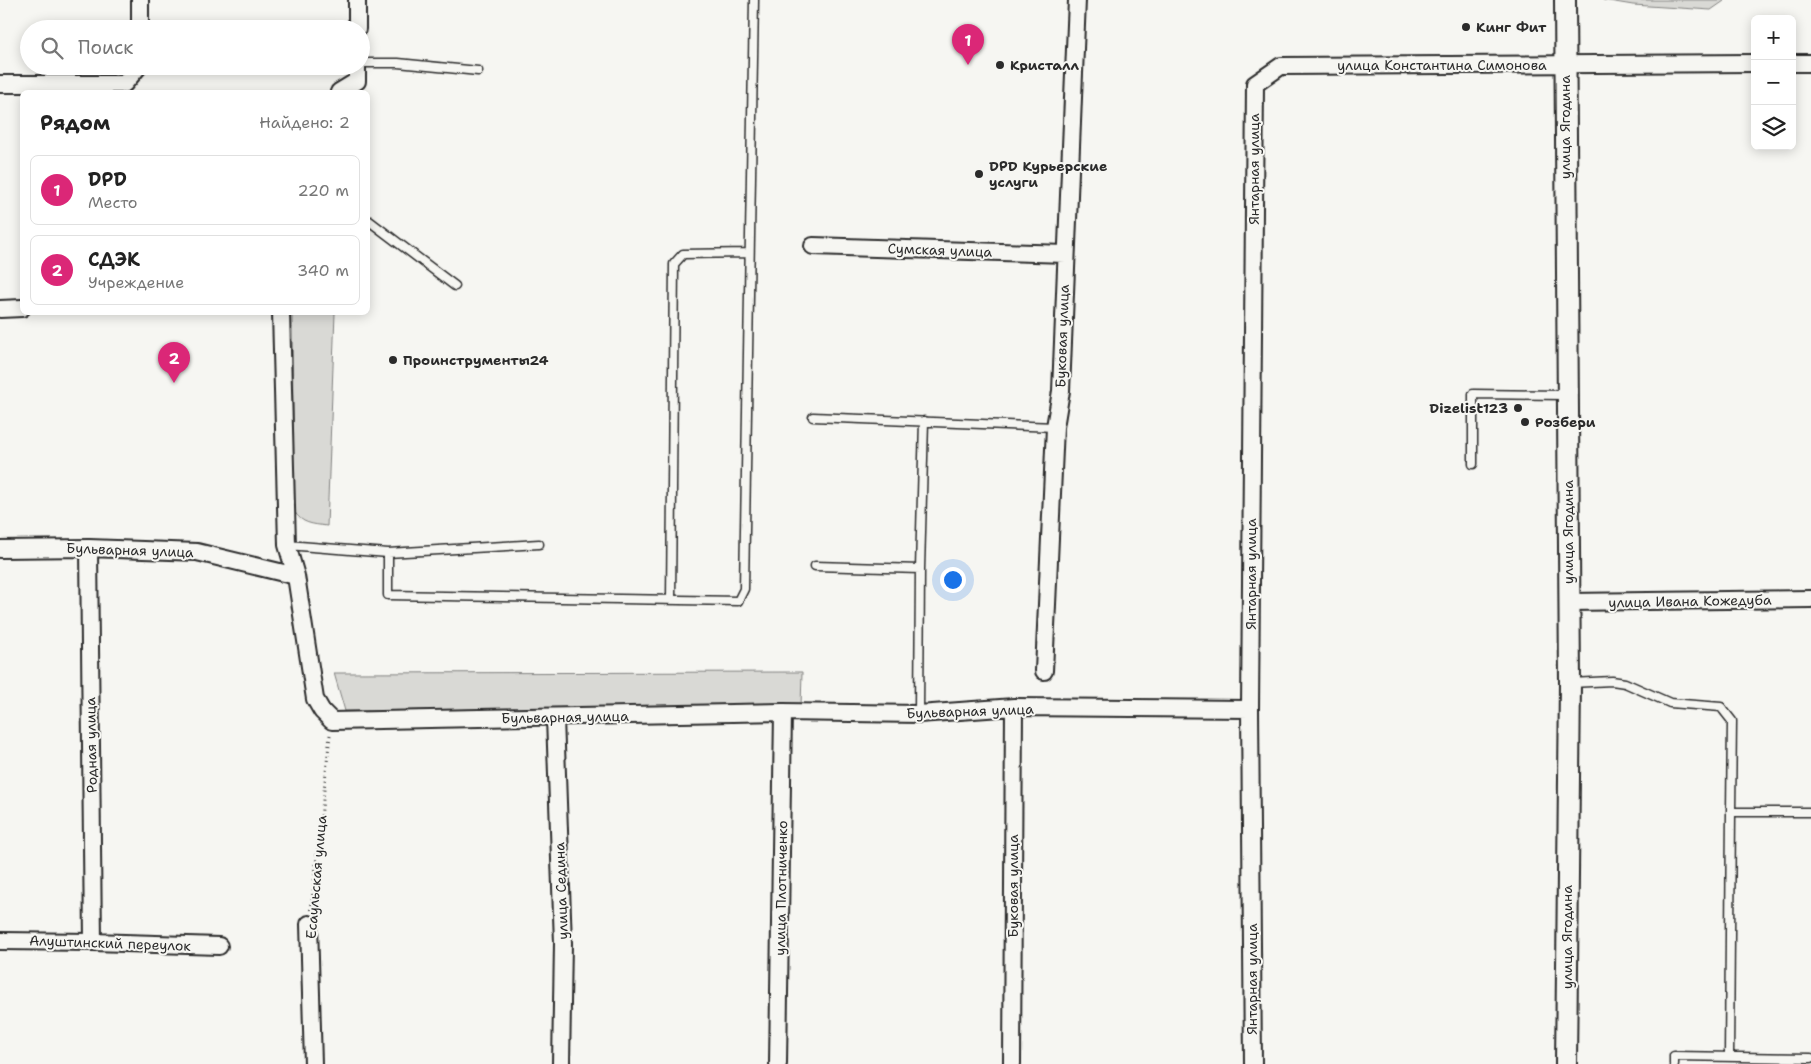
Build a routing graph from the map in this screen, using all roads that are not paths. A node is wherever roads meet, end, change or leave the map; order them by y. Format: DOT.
graph roads {
  1 [pos="140,0"];
  2 [pos="357,0"];
  3 [pos="754,0"];
  4 [pos="1077,0"];
  5 [pos="1565,0"];
  6 [pos="140,20"];
  7 [pos="357,20"];
  8 [pos="370,63"];
  9 [pos="1751,63"];
  10 [pos="1796,63"];
  11 [pos="1811,63"];
  12 [pos="1565,64"];
  13 [pos="478,71"];
  14 [pos="132,75"];
  15 [pos="357,80"];
  16 [pos="0,84"];
  17 [pos="1255,84"];
  18 [pos="342,90"];
  19 [pos="370,222"];
  20 [pos="813,246"];
  21 [pos="749,253"];
  22 [pos="1066,254"];
  23 [pos="455,286"];
  24 [pos="20,308"];
  25 [pos="0,309"];
  26 [pos="281,315"];
  27 [pos="1567,395"];
  28 [pos="813,418"];
  29 [pos="924,420"];
  30 [pos="1055,426"];
  31 [pos="1473,464"];
  32 [pos="539,544"];
  33 [pos="287,545"];
  34 [pos="89,548"];
  35 [pos="0,549"];
  36 [pos="388,553"];
  37 [pos="815,566"];
  38 [pos="920,569"];
  39 [pos="296,576"];
  40 [pos="1811,599"];
  41 [pos="671,600"];
  42 [pos="1569,602"];
  43 [pos="1044,672"];
  44 [pos="1570,683"];
  45 [pos="1014,707"];
  46 [pos="1250,710"];
  47 [pos="783,712"];
  48 [pos="919,714"];
  49 [pos="555,718"];
  50 [pos="1731,812"];
  51 [pos="1811,812"];
  52 [pos="309,924"];
  53 [pos="0,941"];
  54 [pos="93,942"];
  55 [pos="219,946"];
  56 [pos="1729,1057"];
  57 [pos="1811,1058"];
  58 [pos="313,1064"];
  59 [pos="561,1064"];
  60 [pos="778,1064"];
  61 [pos="1012,1064"];
  62 [pos="1253,1064"];
  63 [pos="1566,1064"];
  64 [pos="1674,1064"];
  1 -- 6 [label="street"];
  2 -- 7 [label="street"];
  3 -- 21 [label="lane"];
  4 -- 22 [label="street, Буковая улица"];
  5 -- 12 [label="street, улица Ягодина"];
  8 -- 13 [label="lane"];
  9 -- 12 [label="street, улица Константина Симонова"];
  10 -- 11 [label="street"];
  12 -- 17 [label="street, улица Константина Симонова"];
  12 -- 27 [label="street, улица Ягодина"];
  14 -- 16 [label="street"];
  15 -- 18 [label="street"];
  17 -- 46 [label="street, Янтарная улица"];
  19 -- 23 [label="lane"];
  20 -- 22 [label="street, Сумская улица"];
  21 -- 41 [label="lane"];
  21 -- 41 [label="lane"];
  22 -- 30 [label="street, Буковая улица"];
  24 -- 25 [label="street"];
  26 -- 33 [label="street"];
  27 -- 31 [label="lane"];
  27 -- 42 [label="street, улица Ягодина"];
  28 -- 29 [label="lane"];
  29 -- 30 [label="lane"];
  29 -- 38 [label="lane"];
  30 -- 43 [label="street, Буковая улица"];
  32 -- 36 [label="lane"];
  33 -- 36 [label="lane"];
  33 -- 39 [label="street"];
  34 -- 35 [label="street, Бульварная улица"];
  34 -- 39 [label="street, Бульварная улица"];
  34 -- 54 [label="street, Родная улица"];
  36 -- 41 [label="lane"];
  37 -- 38 [label="lane"];
  38 -- 48 [label="lane"];
  39 -- 49 [label="street, Бульварная улица"];
  40 -- 42 [label="street, улица Ивана Кожедуба"];
  42 -- 44 [label="street, улица Ягодина"];
  44 -- 50 [label="lane"];
  44 -- 63 [label="street, улица Ягодина"];
  45 -- 46 [label="street, Бульварная улица"];
  45 -- 48 [label="street, Бульварная улица"];
  45 -- 61 [label="street, Буковая улица"];
  46 -- 62 [label="street, Янтарная улица"];
  47 -- 48 [label="street, Бульварная улица"];
  47 -- 49 [label="street, Бульварная улица"];
  47 -- 60 [label="street, улица Плотниченко"];
  49 -- 59 [label="street, улица Седина"];
  50 -- 51 [label="lane"];
  50 -- 56 [label="lane"];
  52 -- 58 [label="street, Есаульская улица"];
  53 -- 54 [label="street, Алуштинский переулок"];
  54 -- 55 [label="street, Алуштинский переулок"];
  56 -- 57 [label="lane"];
  56 -- 64 [label="lane"];
}
